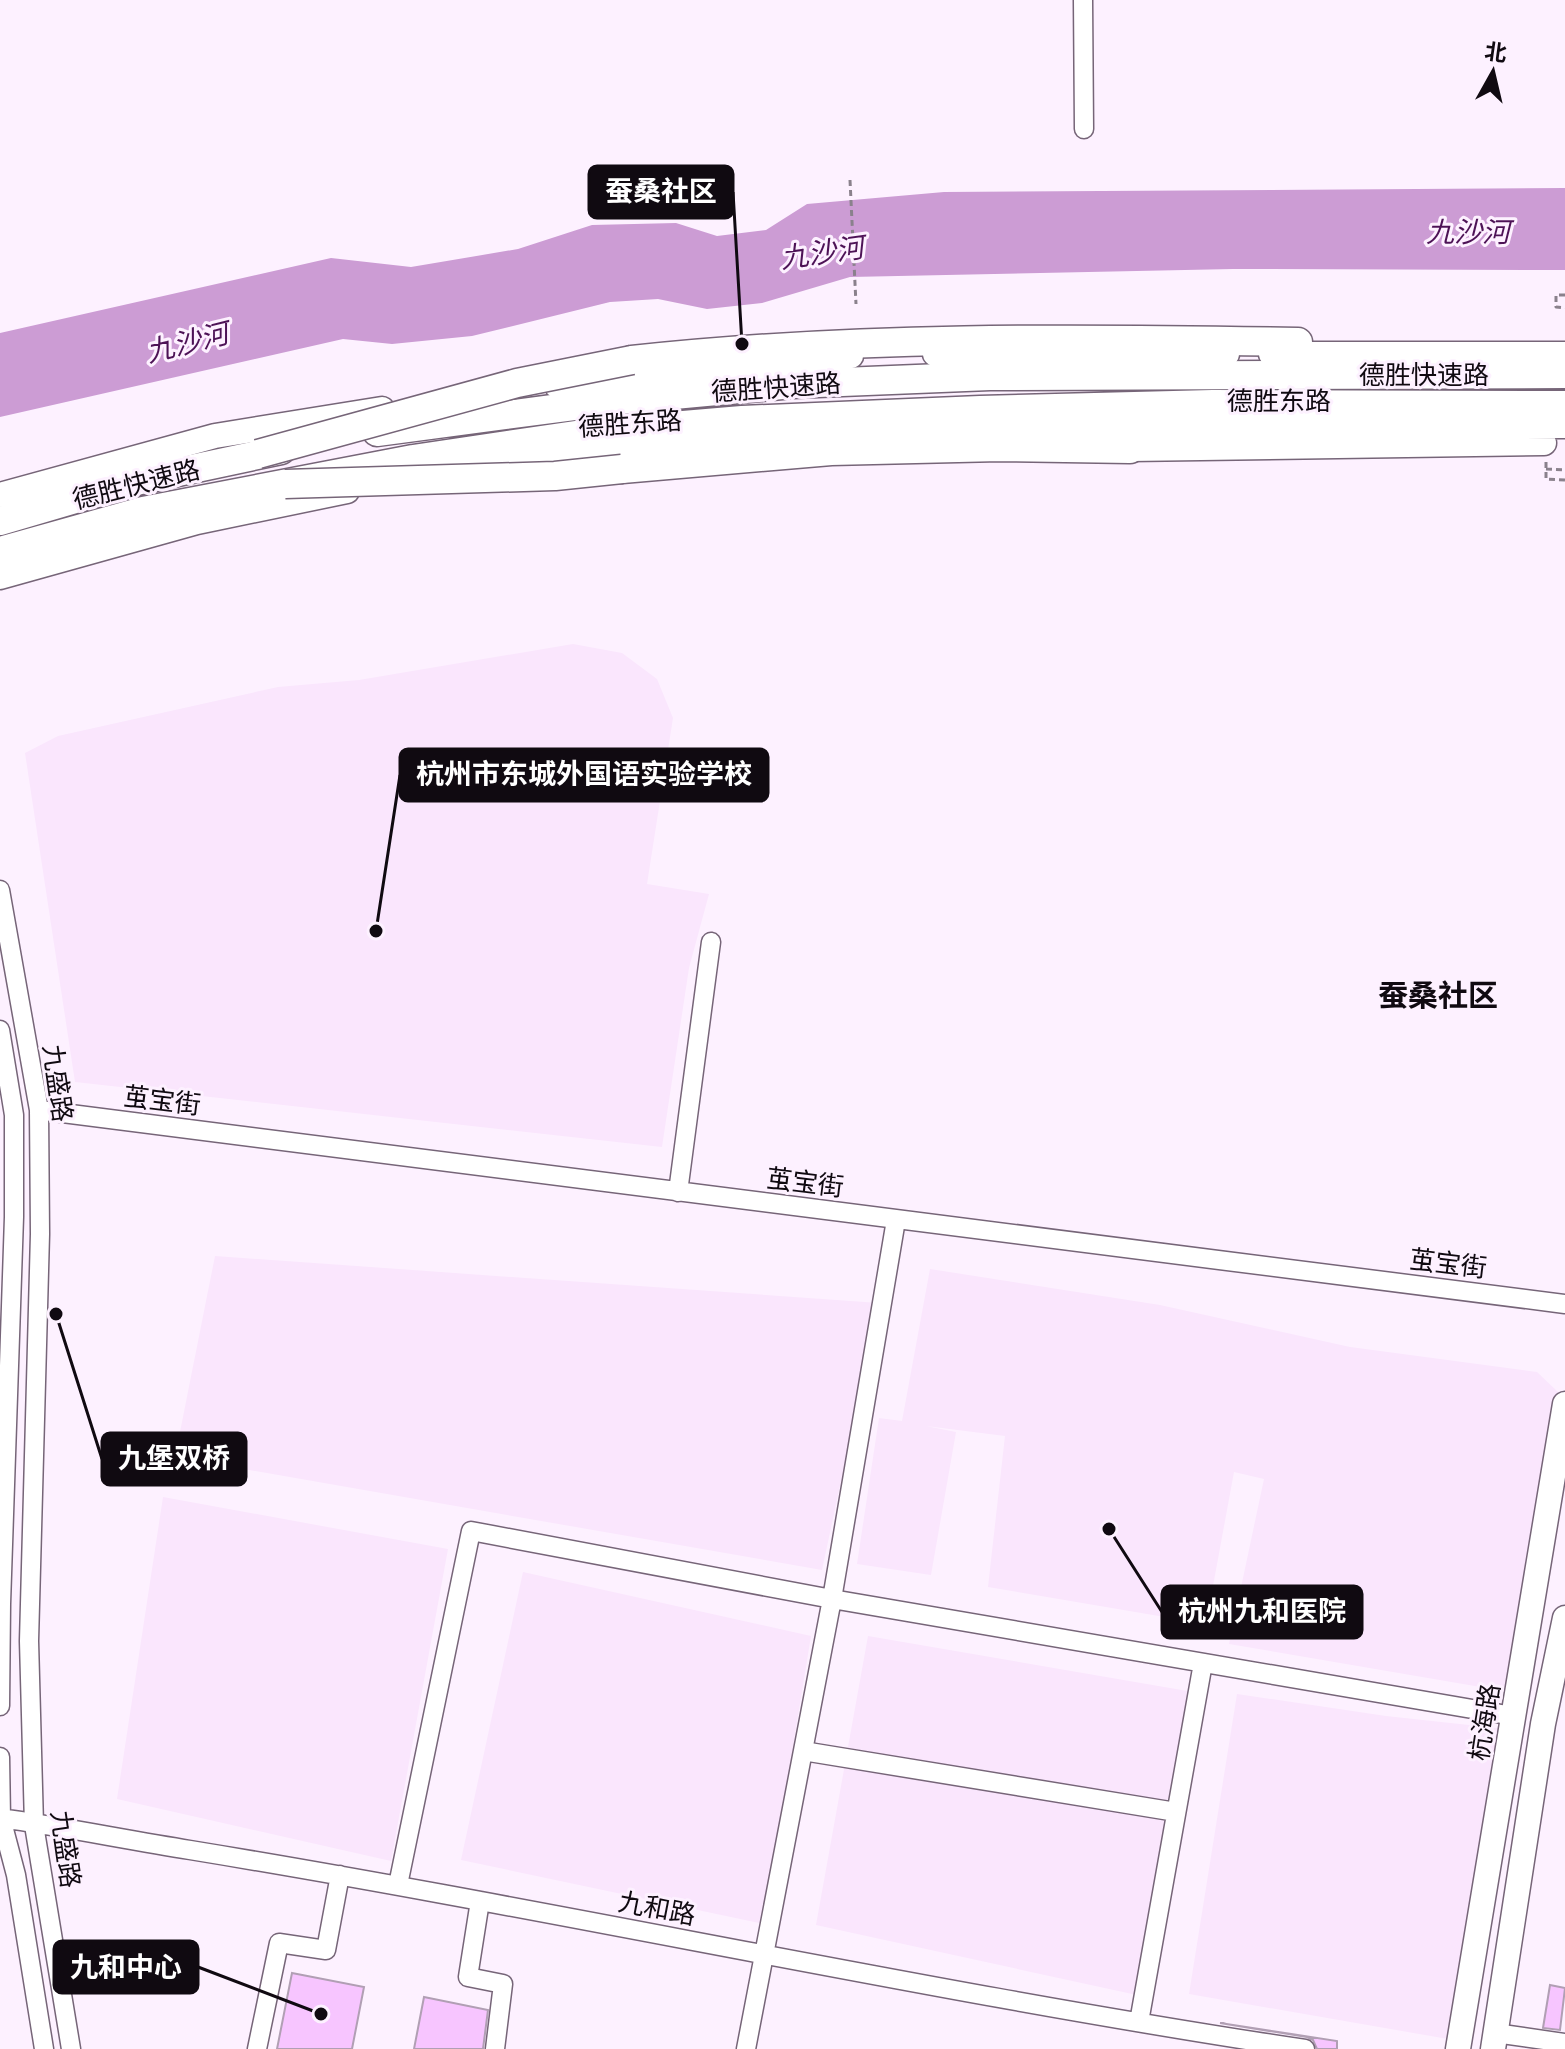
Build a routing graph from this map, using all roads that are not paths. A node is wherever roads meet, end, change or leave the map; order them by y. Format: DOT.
graph roads {
  1 [pos="1083,0"];
  2 [pos="1084,129"];
  3 [pos="1298,342"];
  4 [pos="1466,354"];
  5 [pos="1565,354"];
  6 [pos="1565,374"];
  7 [pos="1565,405"];
  8 [pos="1565,426"];
  9 [pos="1565,443"];
  10 [pos="1130,449"];
  11 [pos="258,454"];
  12 [pos="285,484"];
  13 [pos="0,495"];
  14 [pos="0,521"];
  15 [pos="0,551"];
  16 [pos="0,577"];
  17 [pos="0,890"];
  18 [pos="711,942"];
  19 [pos="0,1030"];
  20 [pos="39,1110"];
  21 [pos="678,1192"];
  22 [pos="896,1220"];
  23 [pos="1565,1304"];
  24 [pos="1565,1404"];
  25 [pos="832,1599"];
  26 [pos="1565,1618"];
  27 [pos="1203,1663"];
  28 [pos="0,1706"];
  29 [pos="1513,1716"];
  30 [pos="803,1751"];
  31 [pos="0,1757"];
  32 [pos="1176,1812"];
  33 [pos="1,1818"];
  34 [pos="34,1825"];
  35 [pos="340,1875"];
  36 [pos="398,1885"];
  37 [pos="480,1901"];
  38 [pos="763,1955"];
  39 [pos="1139,2022"];
  40 [pos="1494,2041"];
  41 [pos="1565,2043"];
  42 [pos="44,2049"];
  43 [pos="71,2049"];
  44 [pos="257,2049"];
  45 [pos="495,2049"];
  46 [pos="746,2049"];
  47 [pos="1305,2049"];
  48 [pos="1458,2049"];
  1 -- 2 [label="street"];
  3 -- 4 [label="main road"];
  3 -- 11 [label="highway, bridge"];
  4 -- 5 [label="main road, 德胜东路"];
  4 -- 13 [label="main road, 德胜东路"];
  6 -- 11 [label="highway, 德胜快速路, bridge"];
  7 -- 12 [label="highway, 德胜快速路, bridge"];
  8 -- 16 [label="main road, 德胜东路"];
  9 -- 10 [label="main road"];
  10 -- 12 [label="highway, bridge"];
  11 -- 14 [label="highway, 德胜快速路"];
  12 -- 15 [label="highway, 德胜快速路"];
  17 -- 20 [label="street, 九盛路"];
  18 -- 21 [label="street"];
  19 -- 28 [label="street, 九盛路"];
  20 -- 21 [label="street, 茧宝街"];
  20 -- 34 [label="street, 九盛路"];
  21 -- 22 [label="street, 茧宝街"];
  22 -- 23 [label="street, 茧宝街"];
  22 -- 25 [label="street"];
  24 -- 29 [label="main road, 杭海路"];
  25 -- 27 [label="street"];
  25 -- 30 [label="street"];
  25 -- 36 [label="street"];
  26 -- 40 [label="main road"];
  27 -- 29 [label="street"];
  27 -- 32 [label="street"];
  29 -- 48 [label="main road, 杭海路"];
  30 -- 32 [label="street"];
  30 -- 38 [label="street"];
  31 -- 33 [label="street, 九盛路"];
  32 -- 39 [label="street"];
  33 -- 34 [label="street, 九和路"];
  33 -- 42 [label="street, 九盛路"];
  34 -- 35 [label="street, 九和路"];
  34 -- 43 [label="street, 九盛路"];
  35 -- 36 [label="street, 九和路"];
  35 -- 44 [label="street"];
  36 -- 37 [label="street, 九和路"];
  37 -- 38 [label="street, 九和路"];
  37 -- 45 [label="street"];
  38 -- 39 [label="street, 九和路"];
  38 -- 46 [label="street"];
  39 -- 47 [label="street, 九和路"];
  40 -- 41 [label="street"];
}
